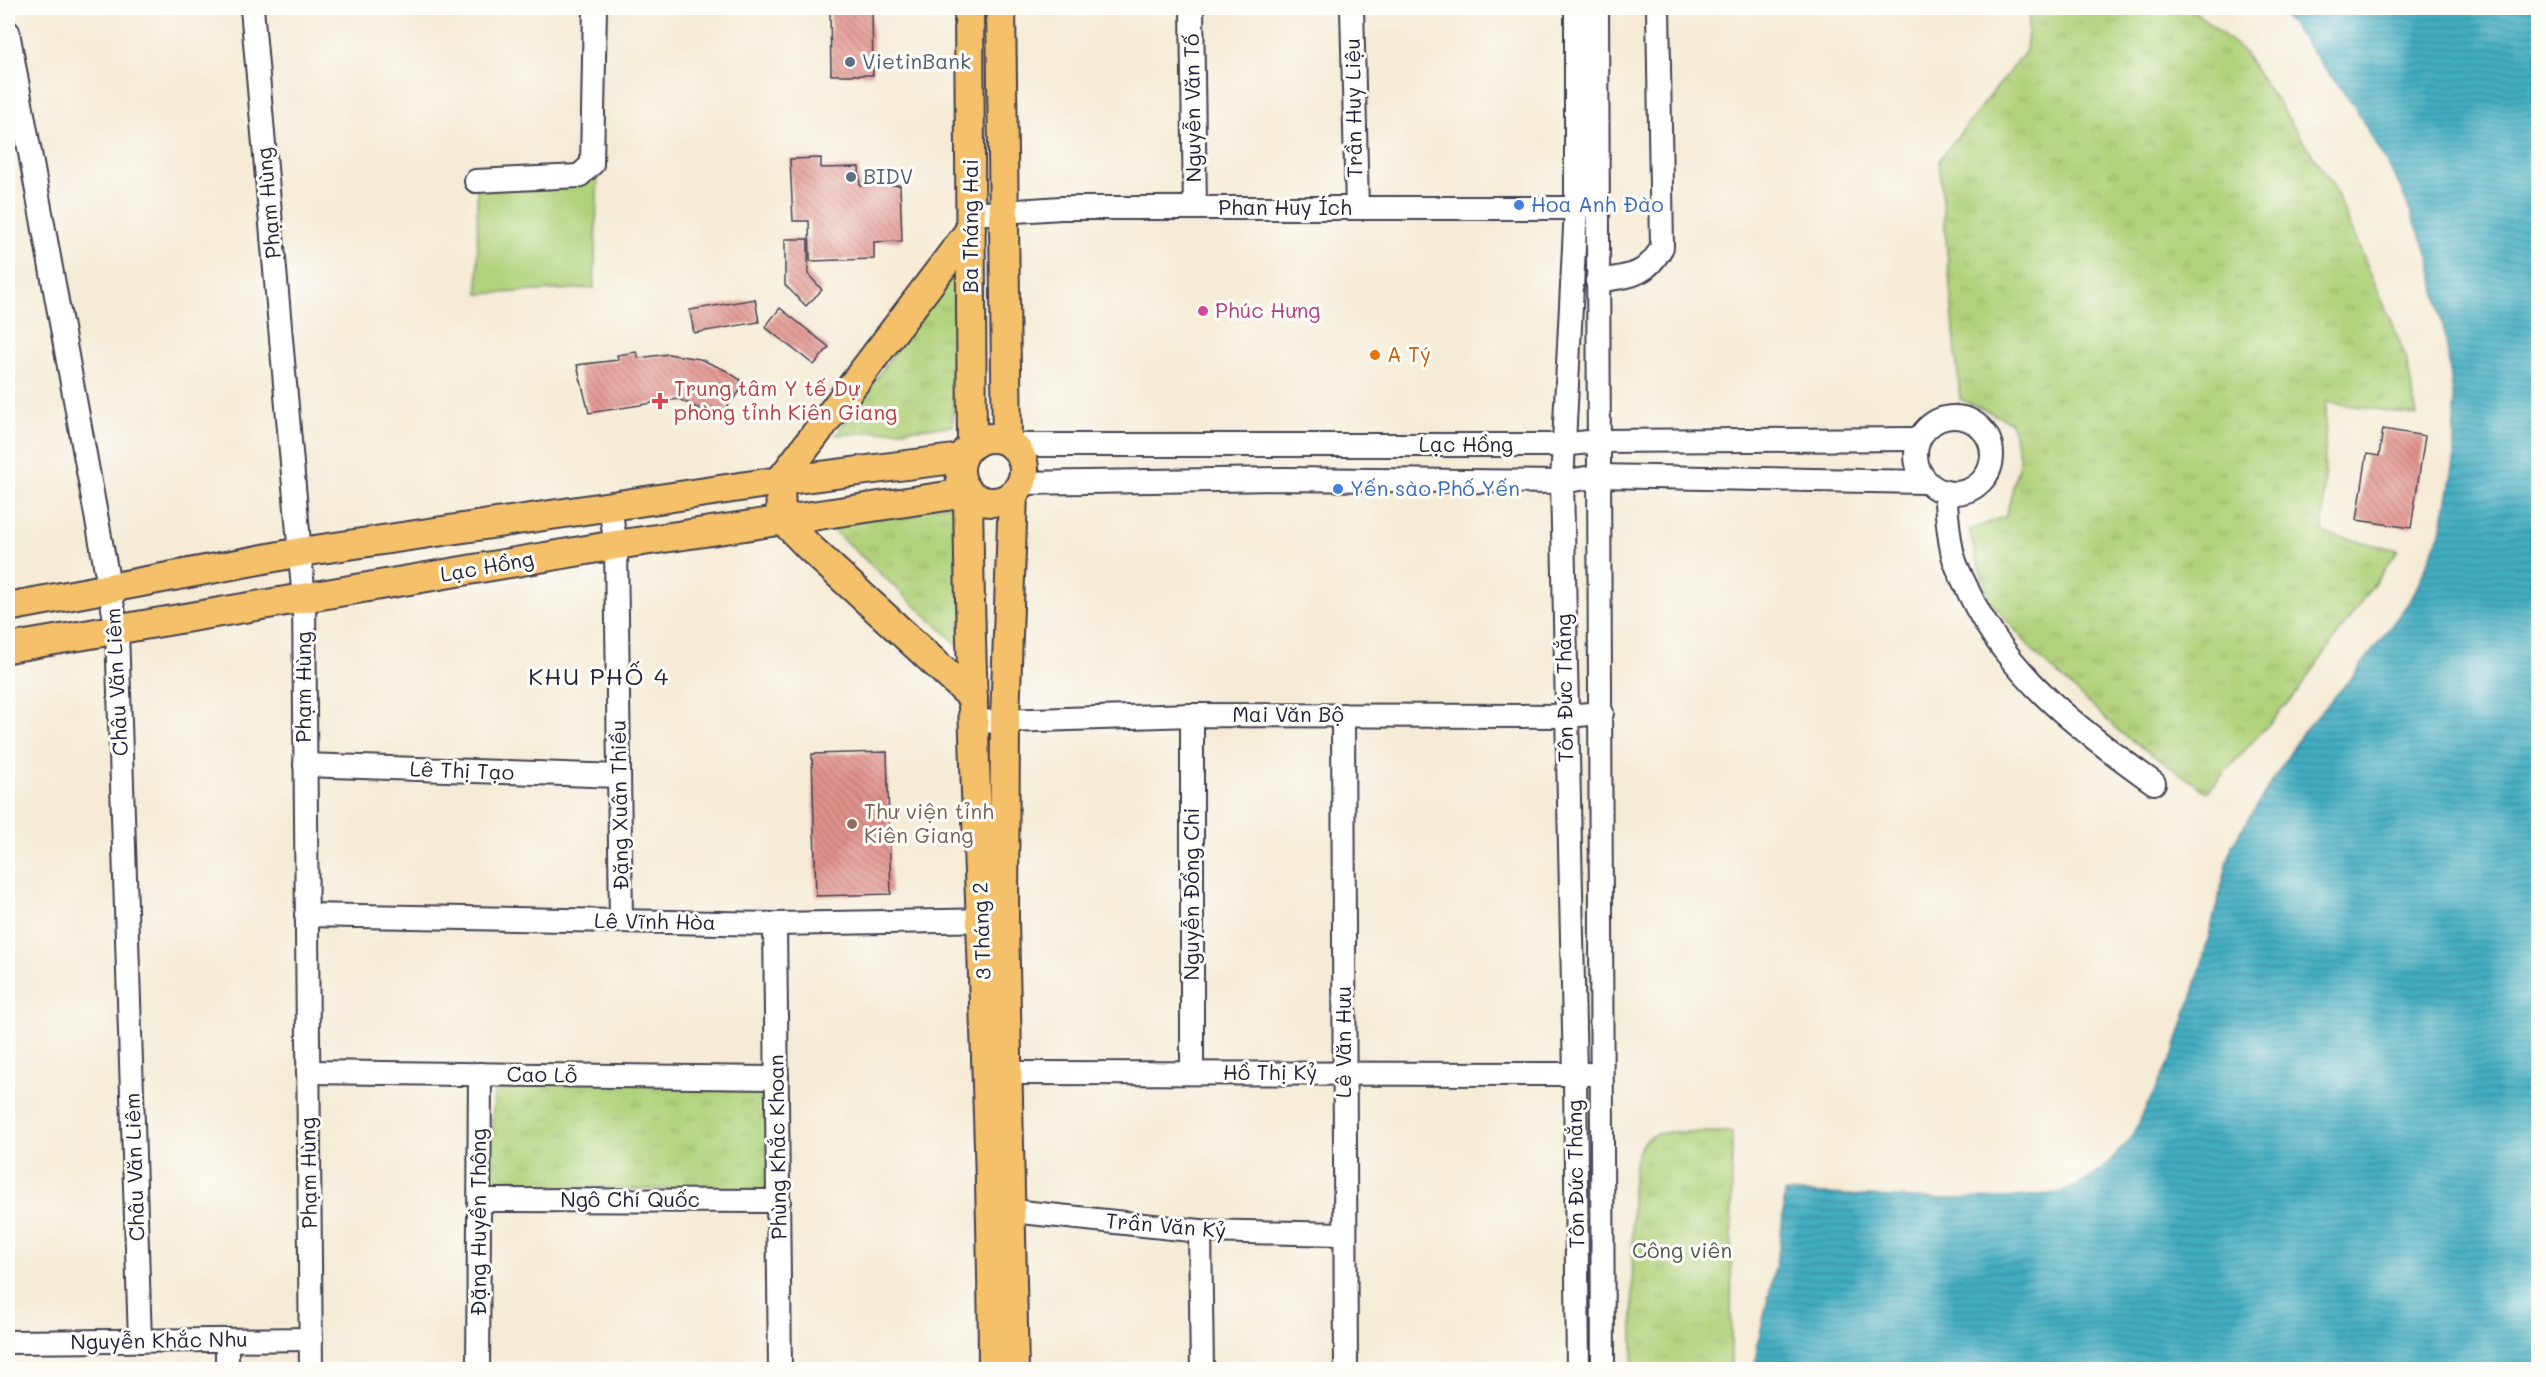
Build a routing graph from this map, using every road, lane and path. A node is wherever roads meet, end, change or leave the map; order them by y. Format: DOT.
graph roads {
  1 [pos="252,8"];
  2 [pos="596,8"];
  3 [pos="969,8"];
  4 [pos="1001,8"];
  5 [pos="1192,8"];
  6 [pos="1352,8"];
  7 [pos="1576,8"];
  8 [pos="1597,8"];
  9 [pos="1658,8"];
  10 [pos="8,32"];
  11 [pos="476,181"];
  12 [pos="1587,205"];
  13 [pos="1195,207"];
  14 [pos="1357,208"];
  15 [pos="1005,211"];
  16 [pos="971,222"];
  17 [pos="1597,281"];
  18 [pos="1918,439"];
  19 [pos="1597,441"];
  20 [pos="1010,443"];
  21 [pos="1562,445"];
  22 [pos="1286,446"];
  23 [pos="967,451"];
  24 [pos="1598,476"];
  25 [pos="1285,479"];
  26 [pos="780,481"];
  27 [pos="1562,482"];
  28 [pos="1936,487"];
  29 [pos="1017,489"];
  30 [pos="968,491"];
  31 [pos="610,508"];
  32 [pos="781,518"];
  33 [pos="616,544"];
  34 [pos="301,552"];
  35 [pos="111,588"];
  36 [pos="304,600"];
  37 [pos="8,607"];
  38 [pos="117,630"];
  39 [pos="8,648"];
  40 [pos="974,710"];
  41 [pos="1602,713"];
  42 [pos="1192,715"];
  43 [pos="1343,715"];
  44 [pos="1566,716"];
  45 [pos="1005,719"];
  46 [pos="305,765"];
  47 [pos="619,776"];
  48 [pos="2154,783"];
  49 [pos="306,915"];
  50 [pos="993,920"];
  51 [pos="621,921"];
  52 [pos="776,924"];
  53 [pos="308,1072"];
  54 [pos="1602,1072"];
  55 [pos="1009,1073"];
  56 [pos="1192,1073"];
  57 [pos="1344,1073"];
  58 [pos="480,1074"];
  59 [pos="1575,1075"];
  60 [pos="777,1078"];
  61 [pos="481,1200"];
  62 [pos="779,1201"];
  63 [pos="1002,1218"];
  64 [pos="1200,1231"];
  65 [pos="1345,1234"];
  66 [pos="311,1339"];
  67 [pos="227,1340"];
  68 [pos="140,1341"];
  69 [pos="8,1342"];
  70 [pos="228,1370"];
  71 [pos="311,1370"];
  72 [pos="478,1370"];
  73 [pos="780,1370"];
  74 [pos="993,1370"];
  75 [pos="1014,1370"];
  76 [pos="1202,1370"];
  77 [pos="1346,1370"];
  78 [pos="1578,1370"];
  79 [pos="1603,1370"];
  1 -- 34 [label="street, Phạm Hùng"];
  2 -- 11 [label="street"];
  3 -- 16 [label="main road, Ba Tháng Hai"];
  4 -- 15 [label="main road, Ba Tháng Hai"];
  5 -- 13 [label="street, Nguyễn Văn Tố"];
  6 -- 14 [label="street, Trần Huy Liệu"];
  7 -- 12 [label="street, Tôn Đức Thắng"];
  8 -- 12 [label="street, Tôn Đức Thắng"];
  9 -- 17 [label="street"];
  10 -- 35 [label="street, Châu Văn Liêm"];
  12 -- 14 [label="street, Phan Huy Ích"];
  12 -- 17 [label="street, Tôn Đức Thắng"];
  12 -- 21 [label="street, Tôn Đức Thắng"];
  13 -- 14 [label="street, Phan Huy Ích"];
  13 -- 15 [label="street, Phan Huy Ích"];
  15 -- 16 [label="street, Phan Huy Ích"];
  15 -- 20 [label="main road, Ba Tháng Hai"];
  16 -- 23 [label="main road, Ba Tháng Hai"];
  16 -- 26 [label="main road"];
  17 -- 19 [label="street, Tôn Đức Thắng"];
  18 -- 19 [label="street, Lạc Hồng"];
  18 -- 28 [label="street"];
  18 -- 28 [label="street"];
  19 -- 21 [label="street, Lạc Hồng"];
  19 -- 24 [label="street, Tôn Đức Thắng"];
  20 -- 22 [label="street, Lạc Hồng"];
  20 -- 23 [label="main road"];
  20 -- 29 [label="main road"];
  21 -- 22 [label="street, Lạc Hồng"];
  21 -- 27 [label="street, Tôn Đức Thắng"];
  22 -- 25 [label="street"];
  23 -- 26 [label="main road, Lạc Hồng"];
  23 -- 30 [label="main road"];
  24 -- 27 [label="street, Lạc Hồng"];
  24 -- 28 [label="street, Lạc Hồng"];
  24 -- 41 [label="street, Tôn Đức Thắng"];
  25 -- 27 [label="street, Lạc Hồng"];
  25 -- 29 [label="street, Lạc Hồng"];
  26 -- 31 [label="main road, Lạc Hồng"];
  26 -- 32 [label="main road"];
  27 -- 44 [label="street, Tôn Đức Thắng"];
  28 -- 48 [label="street"];
  29 -- 30 [label="main road"];
  29 -- 45 [label="main road, 3 Tháng 2"];
  30 -- 32 [label="main road, Lạc Hồng"];
  30 -- 40 [label="main road, 3 Tháng 2"];
  31 -- 33 [label="street, Đặng Xuân Thiều"];
  31 -- 34 [label="main road, Lạc Hồng"];
  32 -- 33 [label="main road, Lạc Hồng"];
  32 -- 40 [label="main road"];
  33 -- 36 [label="main road, Lạc Hồng"];
  33 -- 47 [label="street, Đặng Xuân Thiều"];
  34 -- 35 [label="main road, Lạc Hồng"];
  34 -- 36 [label="street, Phạm Hùng"];
  35 -- 37 [label="main road, Lạc Hồng"];
  35 -- 38 [label="street, Châu Văn Liêm"];
  36 -- 38 [label="main road, Lạc Hồng"];
  36 -- 46 [label="street, Phạm Hùng"];
  38 -- 39 [label="main road, Lạc Hồng"];
  38 -- 68 [label="street, Châu Văn Liêm"];
  40 -- 45 [label="street, Mai Văn Bộ"];
  40 -- 50 [label="main road, 3 Tháng 2"];
  41 -- 44 [label="street, Mai Văn Bộ"];
  41 -- 54 [label="street, Tôn Đức Thắng"];
  42 -- 43 [label="street, Mai Văn Bộ"];
  42 -- 45 [label="street, Mai Văn Bộ"];
  42 -- 56 [label="street, Nguyễn Đổng Chi"];
  43 -- 44 [label="street, Mai Văn Bộ"];
  43 -- 57 [label="street, Lê Văn Hưu"];
  44 -- 59 [label="street, Tôn Đức Thắng"];
  45 -- 50 [label="main road, 3 Tháng 2"];
  46 -- 47 [label="street, Lê Thị Tạo"];
  46 -- 49 [label="street, Phạm Hùng"];
  47 -- 51 [label="street, Đặng Xuân Thiều"];
  49 -- 51 [label="street, Lê Vĩnh Hòa"];
  49 -- 53 [label="street, Phạm Hùng"];
  50 -- 52 [label="street, Lê Vĩnh Hòa"];
  50 -- 55 [label="main road, 3 Tháng 2"];
  50 -- 63 [label="main road, 3 Tháng 2"];
  51 -- 52 [label="street, Lê Vĩnh Hòa"];
  52 -- 60 [label="street, Phùng Khắc Khoan"];
  53 -- 58 [label="street, Cao Lỗ"];
  53 -- 66 [label="street, Phạm Hùng"];
  54 -- 59 [label="street, Hồ Thị Kỷ"];
  54 -- 79 [label="street, Tôn Đức Thắng"];
  55 -- 56 [label="street, Hồ Thị Kỷ"];
  55 -- 63 [label="main road, 3 Tháng 2"];
  56 -- 57 [label="street, Hồ Thị Kỷ"];
  57 -- 59 [label="street, Hồ Thị Kỷ"];
  57 -- 65 [label="street, Lê Văn Hưu"];
  58 -- 60 [label="street, Cao Lỗ"];
  58 -- 61 [label="street, Đặng Huyền Thông"];
  59 -- 78 [label="street, Tôn Đức Thắng"];
  60 -- 62 [label="street, Phùng Khắc Khoan"];
  61 -- 62 [label="street, Ngô Chí Quốc"];
  61 -- 72 [label="street, Đặng Huyền Thông"];
  62 -- 73 [label="street, Phùng Khắc Khoan"];
  63 -- 64 [label="street, Trần Văn Kỷ"];
  63 -- 74 [label="main road, 3 Tháng 2"];
  63 -- 75 [label="main road, 3 Tháng 2"];
  64 -- 65 [label="street, Trần Văn Kỷ"];
  64 -- 76 [label="street"];
  65 -- 77 [label="street, Lê Văn Hưu"];
  66 -- 67 [label="street, Nguyễn Khắc Nhu"];
  66 -- 71 [label="street, Phạm Hùng"];
  67 -- 68 [label="street, Nguyễn Khắc Nhu"];
  67 -- 70 [label="street"];
  68 -- 69 [label="street, Nguyễn Khắc Nhu"];
}
